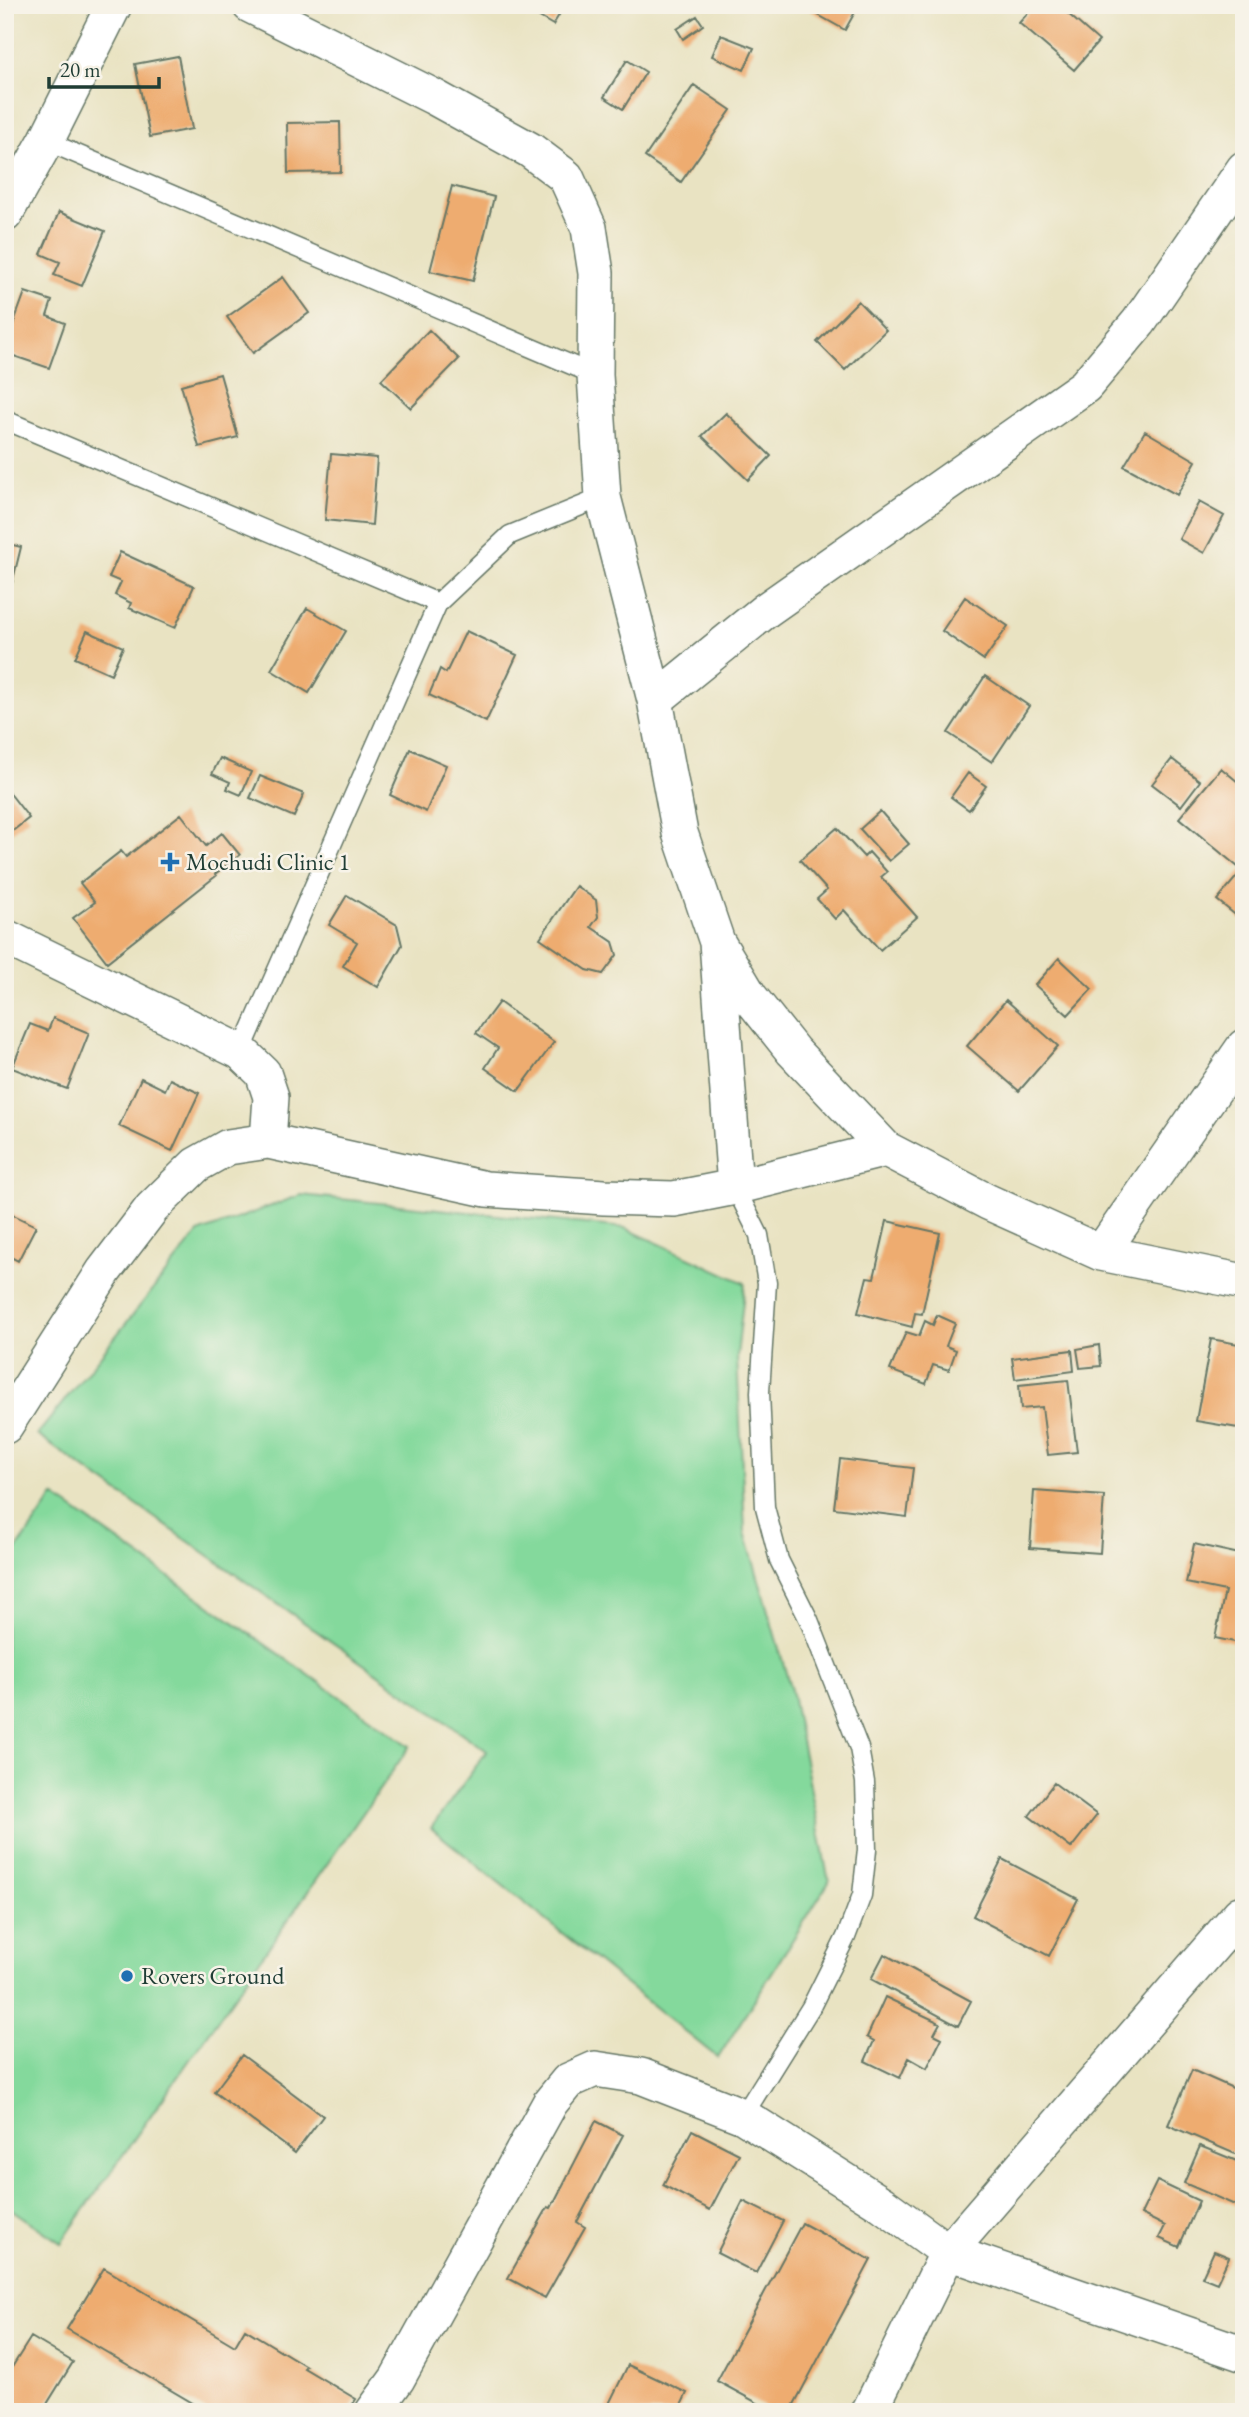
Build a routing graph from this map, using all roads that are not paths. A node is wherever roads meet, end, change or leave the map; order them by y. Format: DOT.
graph roads {
  1 [pos="114,5"];
  2 [pos="250,5"];
  3 [pos="46,141"];
  4 [pos="1244,169"];
  5 [pos="5,214"];
  6 [pos="595,375"];
  7 [pos="5,420"];
  8 [pos="603,497"];
  9 [pos="438,603"];
  10 [pos="655,700"];
  11 [pos="5,937"];
  12 [pos="717,942"];
  13 [pos="1244,1047"];
  14 [pos="241,1052"];
  15 [pos="268,1141"];
  16 [pos="887,1149"];
  17 [pos="735,1187"];
  18 [pos="1101,1252"];
  19 [pos="1244,1282"];
  20 [pos="5,1426"];
  21 [pos="1243,1914"];
  22 [pos="743,2116"];
  23 [pos="948,2252"];
  24 [pos="1244,2354"];
  25 [pos="373,2412"];
  26 [pos="869,2412"];
  1 -- 3 [label="street"];
  2 -- 6 [label="street"];
  3 -- 5 [label="street"];
  3 -- 6 [label="lane"];
  4 -- 10 [label="street"];
  6 -- 8 [label="street"];
  7 -- 9 [label="lane"];
  8 -- 9 [label="lane"];
  8 -- 10 [label="street"];
  9 -- 14 [label="lane"];
  10 -- 12 [label="street"];
  11 -- 14 [label="street"];
  12 -- 16 [label="street"];
  12 -- 17 [label="street"];
  13 -- 18 [label="street"];
  14 -- 15 [label="street"];
  15 -- 17 [label="street"];
  15 -- 20 [label="street"];
  16 -- 17 [label="street"];
  16 -- 18 [label="street"];
  17 -- 22 [label="lane"];
  18 -- 19 [label="street"];
  21 -- 23 [label="street"];
  22 -- 23 [label="street"];
  22 -- 25 [label="street"];
  23 -- 24 [label="street"];
  23 -- 26 [label="street"];
}
